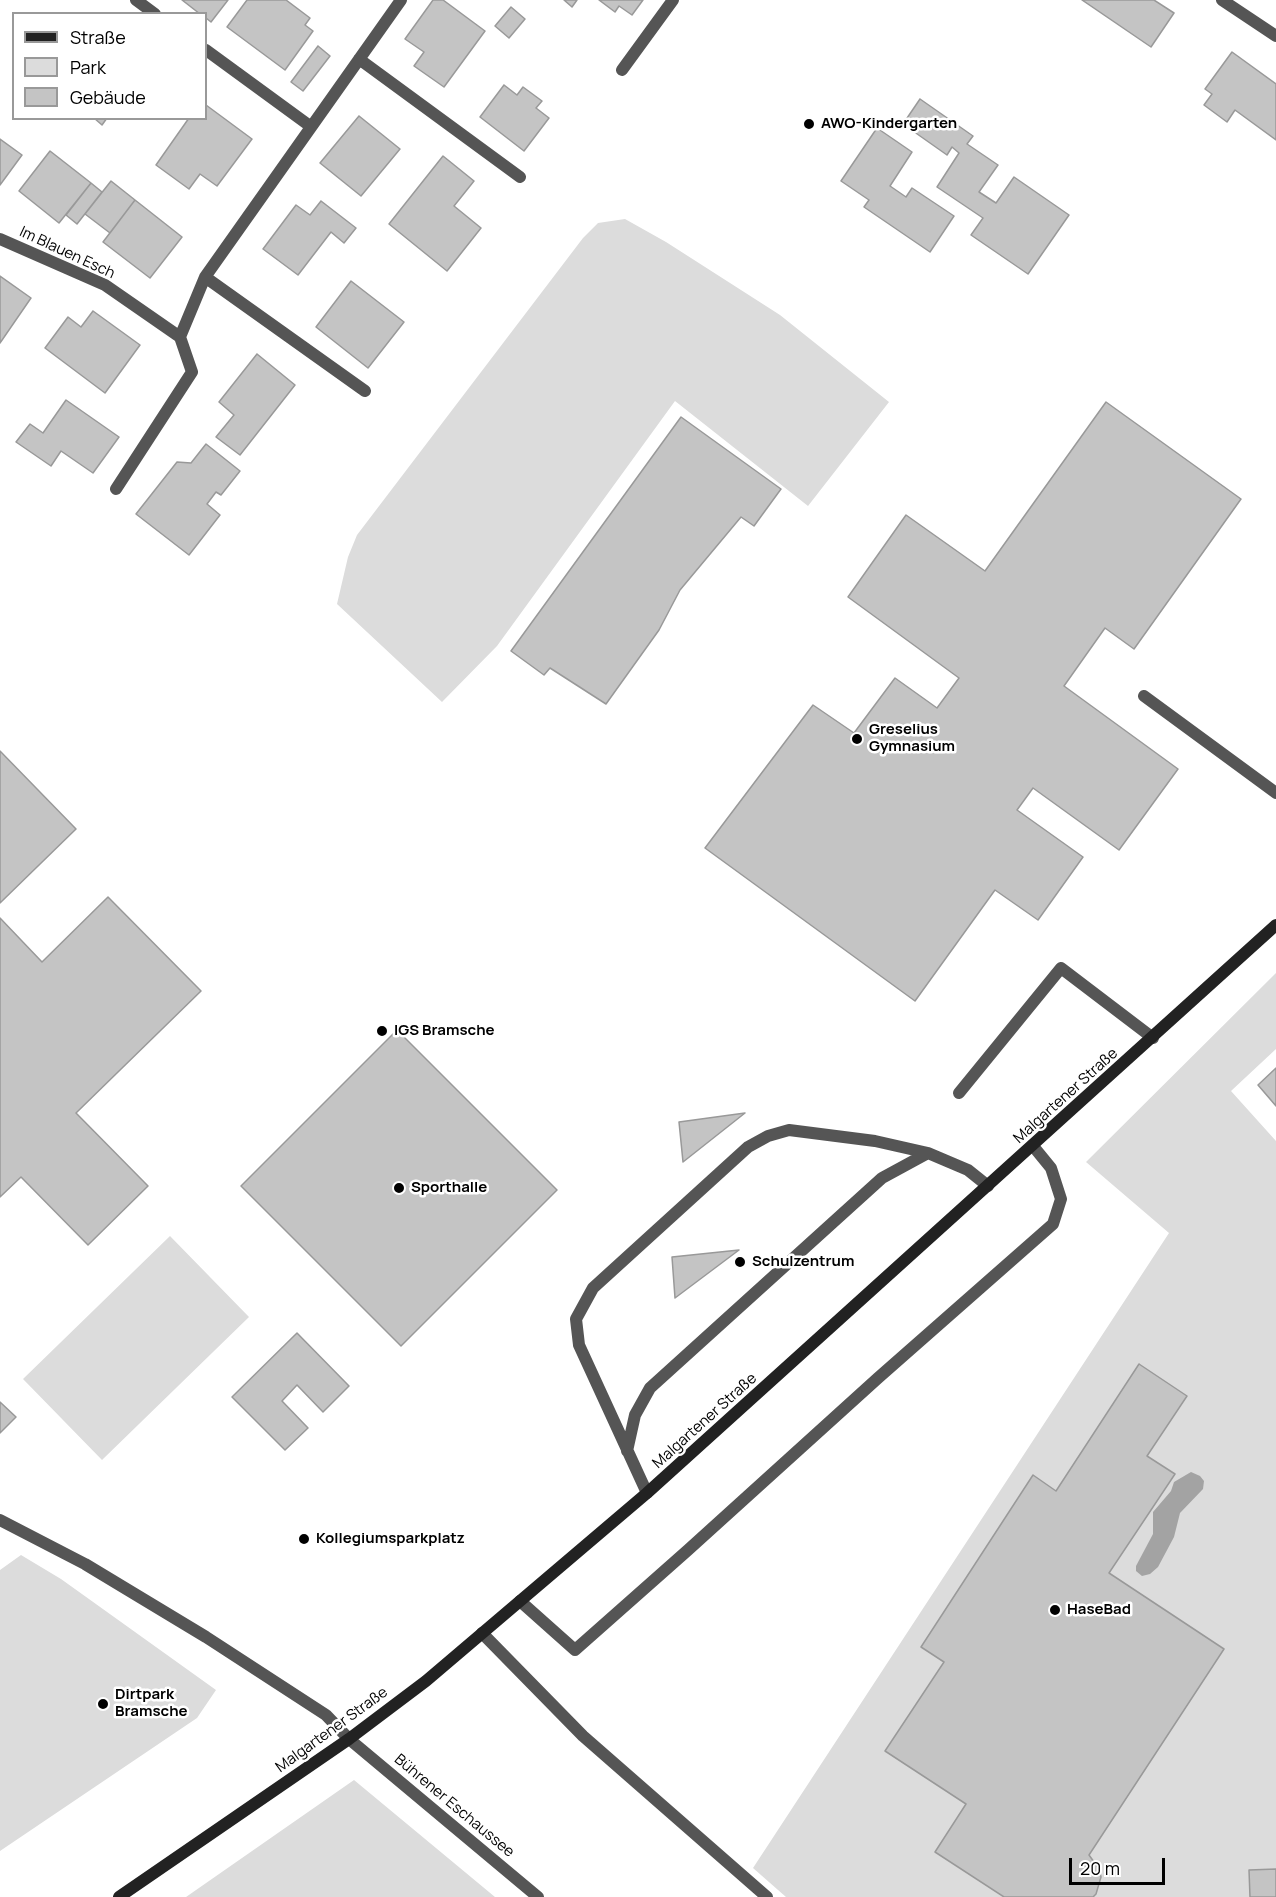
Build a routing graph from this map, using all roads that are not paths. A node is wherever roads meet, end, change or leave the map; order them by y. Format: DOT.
graph roads {
  1 [pos="136,0"];
  2 [pos="401,0"];
  3 [pos="673,0"];
  4 [pos="1222,0"];
  5 [pos="152,12"];
  6 [pos="1276,36"];
  7 [pos="207,51"];
  8 [pos="359,59"];
  9 [pos="622,70"];
  10 [pos="310,126"];
  11 [pos="520,177"];
  12 [pos="0,239"];
  13 [pos="205,277"];
  14 [pos="180,337"];
  15 [pos="365,391"];
  16 [pos="116,489"];
  17 [pos="1144,696"];
  18 [pos="1276,793"];
  19 [pos="1276,925"];
  20 [pos="1154,1038"];
  21 [pos="959,1093"];
  22 [pos="1033,1146"];
  23 [pos="928,1153"];
  24 [pos="988,1186"];
  25 [pos="627,1452"];
  26 [pos="647,1493"];
  27 [pos="0,1520"];
  28 [pos="520,1601"];
  29 [pos="482,1633"];
  30 [pos="349,1739"];
  31 [pos="119,1897"];
  32 [pos="538,1897"];
  33 [pos="767,1897"];
  1 -- 5 [label="street"];
  2 -- 8 [label="street"];
  3 -- 9 [label="street"];
  4 -- 6 [label="street"];
  7 -- 10 [label="street"];
  8 -- 10 [label="street"];
  8 -- 11 [label="street"];
  10 -- 13 [label="street"];
  12 -- 14 [label="street, Im Blauen Esch"];
  13 -- 14 [label="street"];
  13 -- 15 [label="street"];
  14 -- 16 [label="street"];
  17 -- 18 [label="street"];
  19 -- 20 [label="street, Malgartener Straße"];
  20 -- 21 [label="street"];
  20 -- 22 [label="street, Malgartener Straße"];
  22 -- 24 [label="street, Malgartener Straße"];
  22 -- 28 [label="street"];
  23 -- 24 [label="street"];
  23 -- 25 [label="street"];
  23 -- 25 [label="street"];
  24 -- 26 [label="street, Malgartener Straße"];
  25 -- 26 [label="street"];
  26 -- 28 [label="street, Malgartener Straße"];
  27 -- 30 [label="street, Bührener Eschaussee"];
  28 -- 29 [label="street, Malgartener Straße"];
  29 -- 30 [label="street, Malgartener Straße"];
  29 -- 33 [label="street"];
  30 -- 31 [label="street, Malgartener Straße"];
  30 -- 32 [label="street, Bührener Eschaussee"];
}
